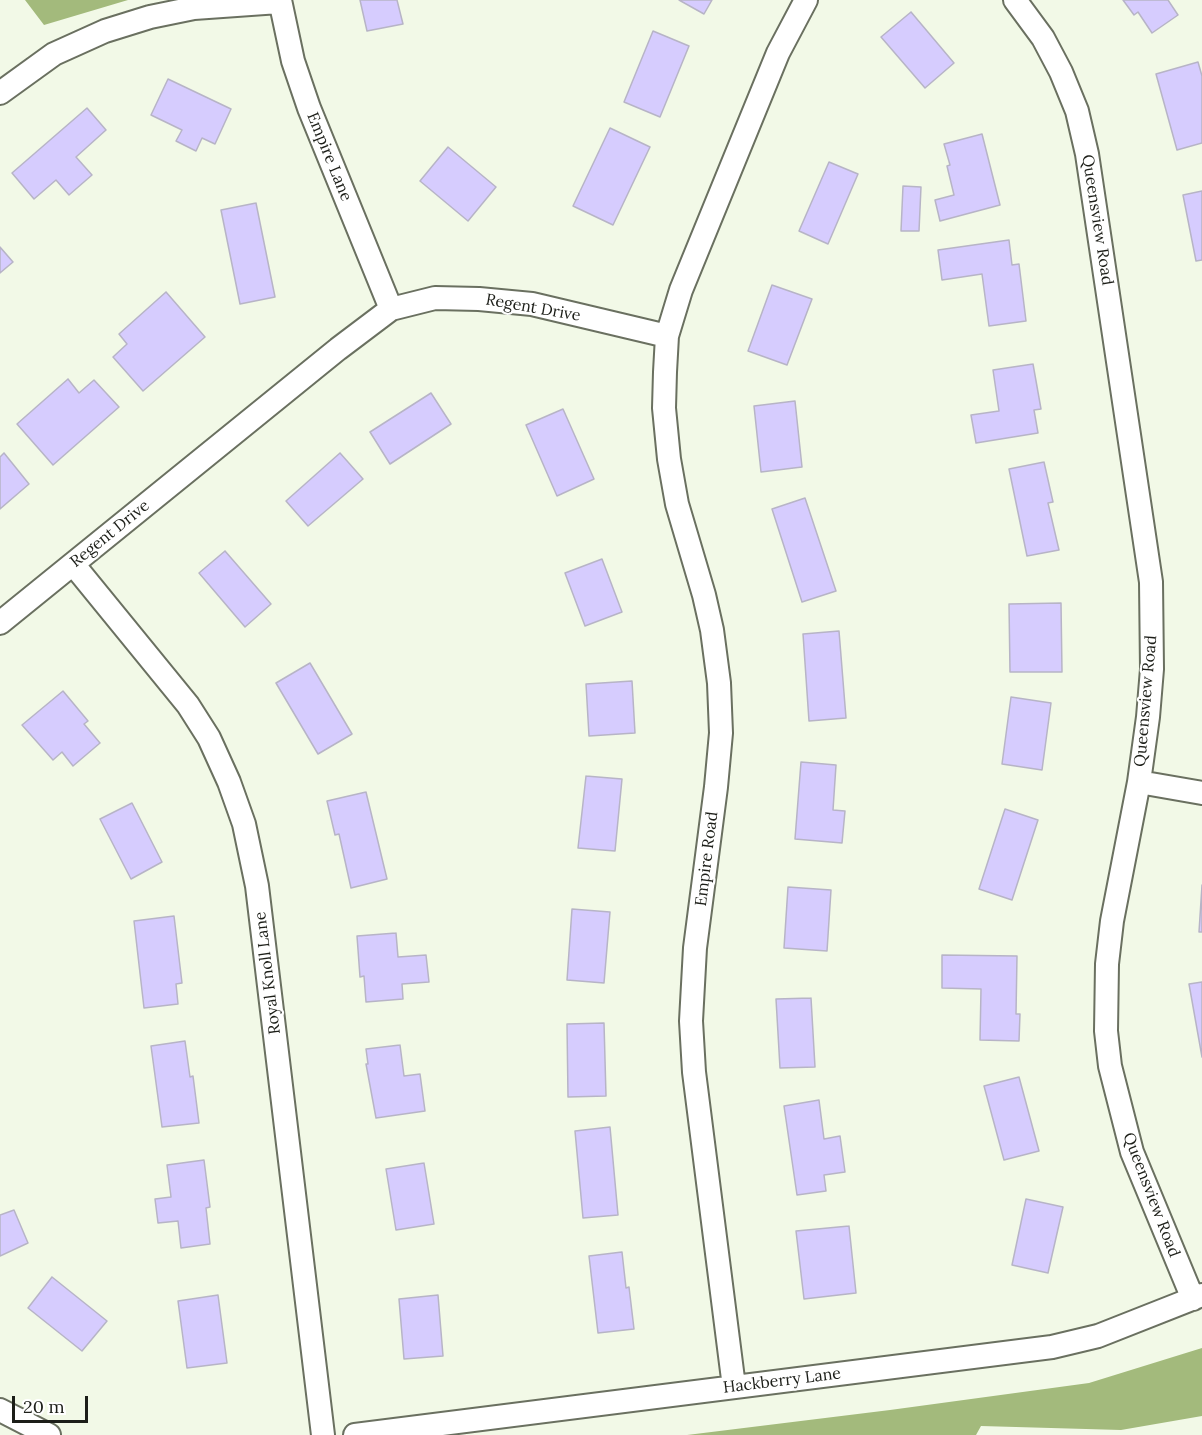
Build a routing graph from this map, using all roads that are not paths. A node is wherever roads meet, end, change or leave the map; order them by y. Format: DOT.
graph roads {
  1 [pos="806,0"];
  2 [pos="1015,0"];
  3 [pos="280,1"];
  4 [pos="0,93"];
  5 [pos="391,309"];
  6 [pos="667,336"];
  7 [pos="73,564"];
  8 [pos="0,623"];
  9 [pos="1139,782"];
  10 [pos="1202,793"];
  11 [pos="1198,1297"];
  12 [pos="734,1387"];
  13 [pos="0,1410"];
  14 [pos="49,1435"];
  15 [pos="323,1435"];
  16 [pos="355,1435"];
  1 -- 6 [label="street"];
  2 -- 9 [label="street, Queensview Road"];
  3 -- 4 [label="street"];
  3 -- 5 [label="street, Empire Lane"];
  5 -- 6 [label="street, Regent Drive"];
  5 -- 7 [label="street, Regent Drive"];
  6 -- 12 [label="street, Empire Road"];
  7 -- 8 [label="street, Regent Drive"];
  7 -- 15 [label="street, Royal Knoll Lane"];
  9 -- 10 [label="street"];
  9 -- 11 [label="street, Queensview Road"];
  11 -- 12 [label="street, Hackberry Lane"];
  12 -- 16 [label="street, Hackberry Lane"];
  13 -- 14 [label="street"];
}
